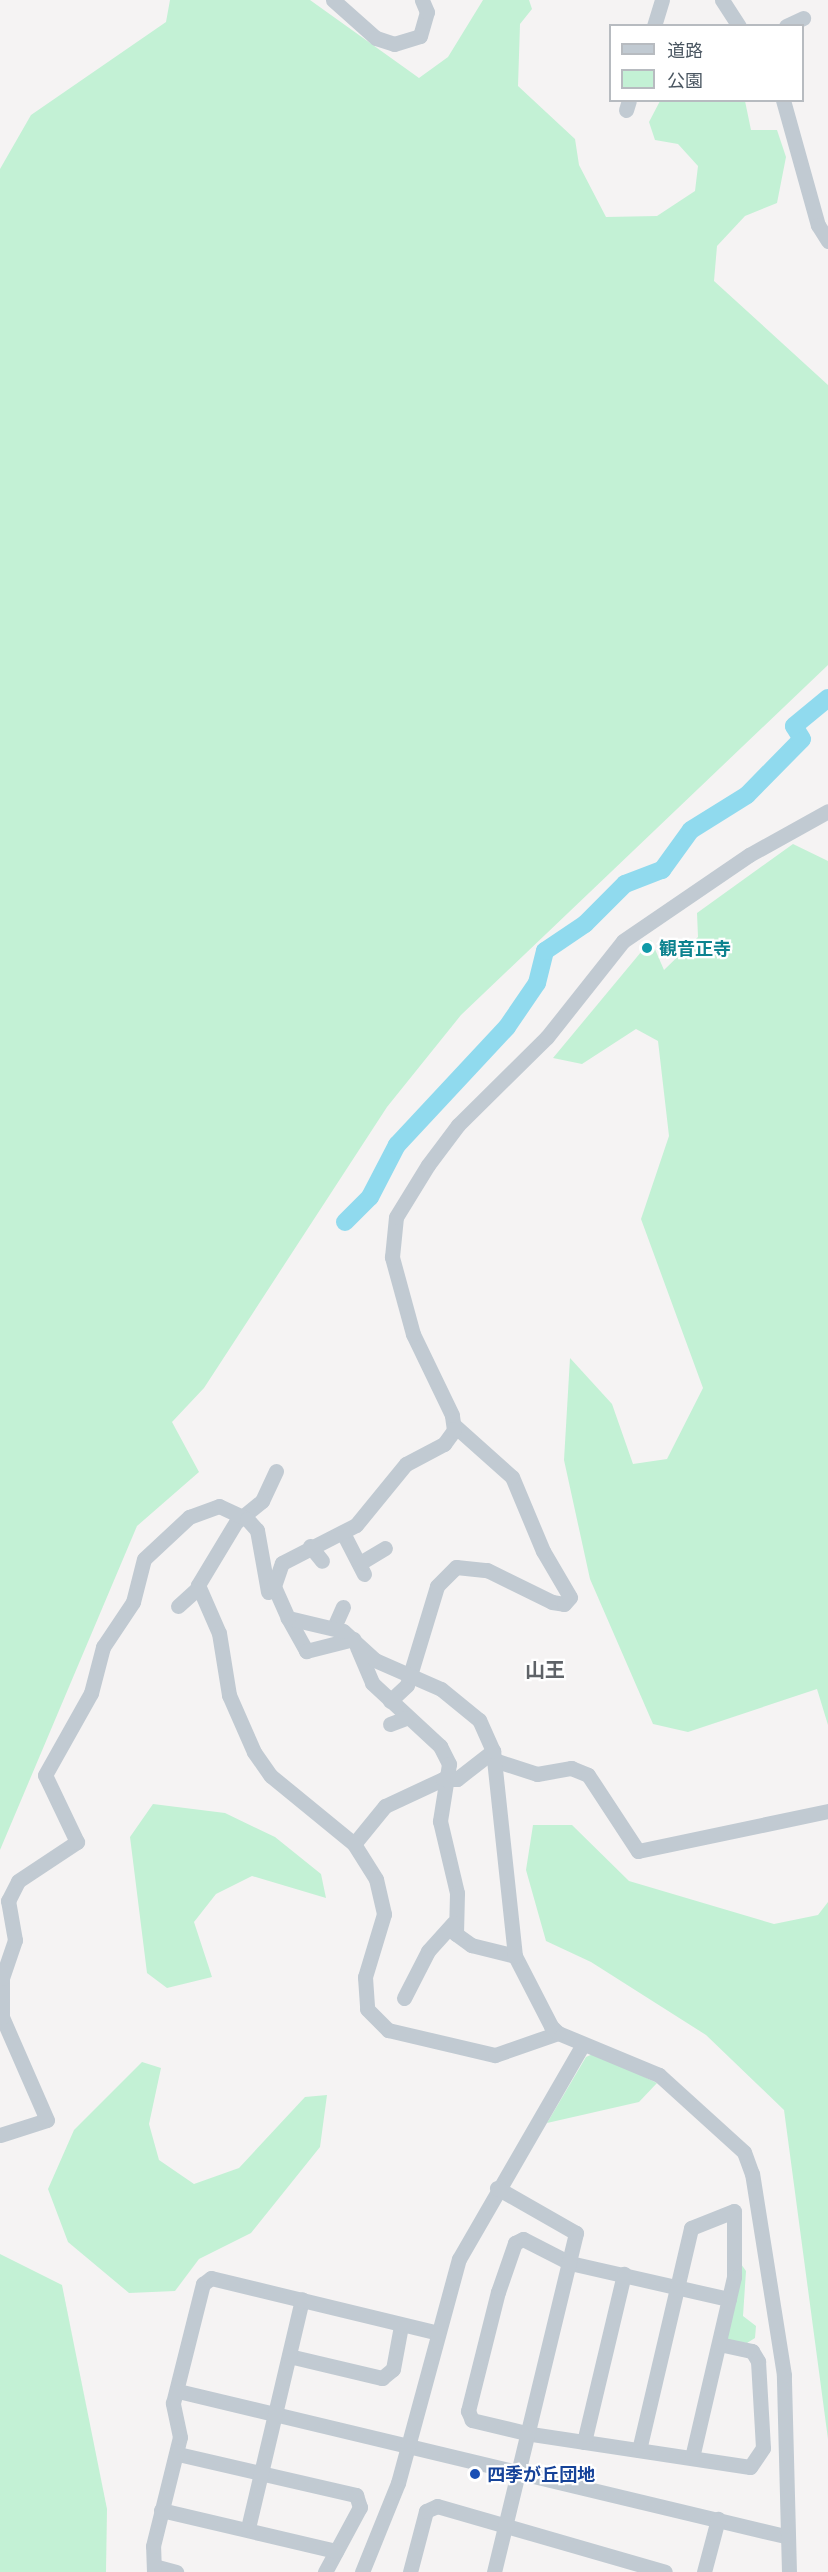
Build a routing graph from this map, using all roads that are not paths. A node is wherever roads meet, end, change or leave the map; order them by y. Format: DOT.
graph roads {
  1 [pos="333,0"];
  2 [pos="422,0"];
  3 [pos="662,0"];
  4 [pos="722,0"];
  5 [pos="802,18"];
  6 [pos="655,24"];
  7 [pos="738,24"];
  8 [pos="790,24"];
  9 [pos="784,102"];
  10 [pos="828,241"];
  11 [pos="828,811"];
  12 [pos="455,1426"];
  13 [pos="276,1471"];
  14 [pos="243,1516"];
  15 [pos="343,1533"];
  16 [pos="310,1546"];
  17 [pos="385,1548"];
  18 [pos="322,1561"];
  19 [pos="198,1588"];
  20 [pos="178,1606"];
  21 [pos="343,1607"];
  22 [pos="284,1615"];
  23 [pos="334,1627"];
  24 [pos="355,1641"];
  25 [pos="408,1676"];
  26 [pos="390,1701"];
  27 [pos="406,1718"];
  28 [pos="390,1724"];
  29 [pos="494,1756"];
  30 [pos="447,1781"];
  31 [pos="828,1811"];
  32 [pos="354,1844"];
  33 [pos="453,1923"];
  34 [pos="515,1956"];
  35 [pos="404,1998"];
  36 [pos="558,2033"];
  37 [pos="583,2044"];
  38 [pos="0,2135"];
  39 [pos="497,2188"];
  40 [pos="570,2263"];
  41 [pos="624,2274"];
  42 [pos="678,2286"];
  43 [pos="302,2299"];
  44 [pos="729,2300"];
  45 [pos="401,2326"];
  46 [pos="435,2332"];
  47 [pos="718,2344"];
  48 [pos="289,2356"];
  49 [pos="178,2391"];
  50 [pos="275,2414"];
  51 [pos="526,2433"];
  52 [pos="584,2442"];
  53 [pos="408,2445"];
  54 [pos="639,2450"];
  55 [pos="178,2454"];
  56 [pos="692,2457"];
  57 [pos="517,2473"];
  58 [pos="261,2474"];
  59 [pos="161,2510"];
  60 [pos="718,2519"];
  61 [pos="505,2526"];
  62 [pos="248,2528"];
  63 [pos="785,2536"];
  64 [pos="336,2551"];
  65 [pos="154,2569"];
  66 [pos="176,2572"];
  67 [pos="325,2572"];
  68 [pos="362,2572"];
  69 [pos="410,2572"];
  70 [pos="494,2572"];
  71 [pos="665,2572"];
  72 [pos="704,2572"];
  73 [pos="789,2572"];
  1 -- 2 [label="street"];
  3 -- 6 [label="street"];
  4 -- 7 [label="street"];
  5 -- 8 [label="street"];
  9 -- 10 [label="street"];
  11 -- 12 [label="street"];
  12 -- 15 [label="street"];
  12 -- 25 [label="street"];
  13 -- 14 [label="street"];
  14 -- 19 [label="street"];
  14 -- 22 [label="street"];
  14 -- 38 [label="street"];
  15 -- 16 [label="street"];
  15 -- 17 [label="street"];
  16 -- 18 [label="street"];
  16 -- 22 [label="street"];
  19 -- 20 [label="street"];
  19 -- 32 [label="street"];
  21 -- 23 [label="street"];
  22 -- 23 [label="street"];
  22 -- 24 [label="street"];
  23 -- 24 [label="street"];
  24 -- 25 [label="street"];
  24 -- 26 [label="street"];
  25 -- 26 [label="street"];
  25 -- 29 [label="street"];
  26 -- 27 [label="street"];
  27 -- 28 [label="street"];
  27 -- 30 [label="street"];
  29 -- 30 [label="street"];
  29 -- 31 [label="street"];
  29 -- 34 [label="street"];
  30 -- 32 [label="street"];
  30 -- 33 [label="street"];
  32 -- 36 [label="street"];
  33 -- 34 [label="street"];
  33 -- 35 [label="street"];
  34 -- 36 [label="street"];
  36 -- 37 [label="street"];
  37 -- 39 [label="street"];
  37 -- 63 [label="street"];
  39 -- 40 [label="street"];
  39 -- 46 [label="street"];
  40 -- 41 [label="street"];
  40 -- 51 [label="street"];
  40 -- 51 [label="street"];
  41 -- 42 [label="street"];
  41 -- 52 [label="street"];
  42 -- 44 [label="street"];
  42 -- 44 [label="street"];
  42 -- 54 [label="street"];
  43 -- 45 [label="street"];
  43 -- 48 [label="street"];
  43 -- 49 [label="street"];
  44 -- 47 [label="street"];
  45 -- 46 [label="street"];
  45 -- 48 [label="street"];
  46 -- 53 [label="street"];
  47 -- 56 [label="street"];
  47 -- 56 [label="street"];
  48 -- 50 [label="street"];
  49 -- 50 [label="street"];
  49 -- 55 [label="street"];
  50 -- 53 [label="street"];
  50 -- 58 [label="street"];
  51 -- 52 [label="street"];
  51 -- 57 [label="street"];
  52 -- 54 [label="street"];
  53 -- 57 [label="street"];
  53 -- 68 [label="street"];
  54 -- 56 [label="street"];
  55 -- 58 [label="street"];
  55 -- 59 [label="street"];
  57 -- 60 [label="street"];
  57 -- 61 [label="street"];
  58 -- 62 [label="street"];
  58 -- 64 [label="street"];
  59 -- 62 [label="street"];
  59 -- 65 [label="street"];
  60 -- 63 [label="street"];
  60 -- 72 [label="street"];
  61 -- 69 [label="street"];
  61 -- 70 [label="street"];
  61 -- 71 [label="street"];
  62 -- 64 [label="street"];
  63 -- 73 [label="street"];
  64 -- 67 [label="street"];
  65 -- 66 [label="street"];
}
